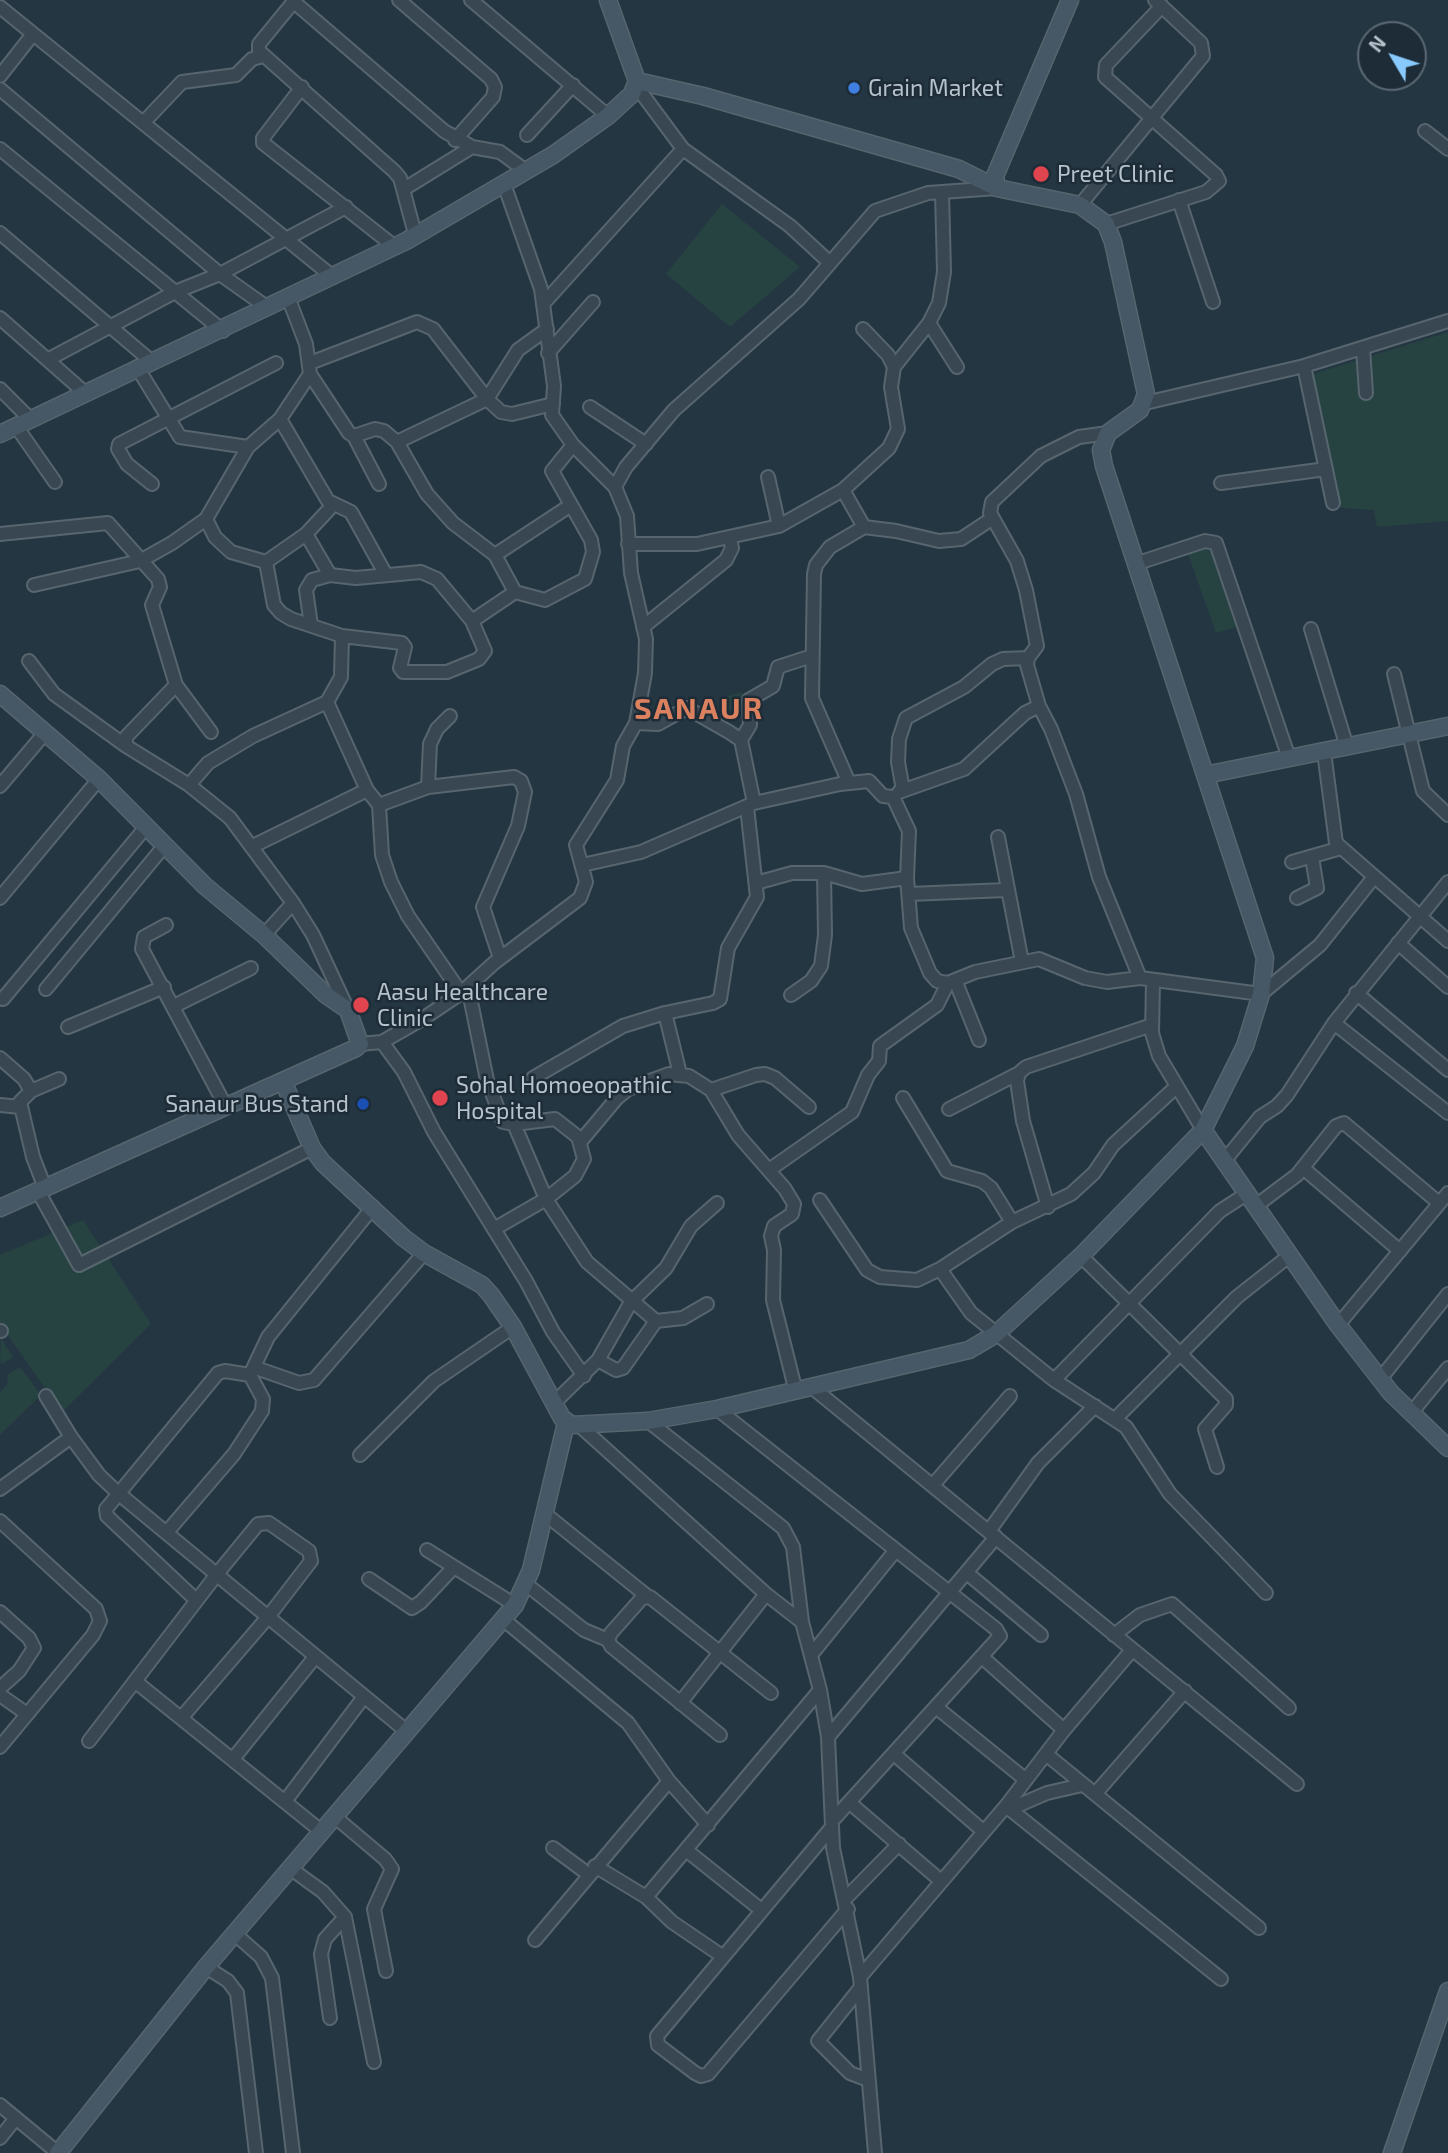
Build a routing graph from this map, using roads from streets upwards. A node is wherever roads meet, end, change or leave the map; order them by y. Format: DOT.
graph roads {
  1 [pos="399,0"];
  2 [pos="471,0"];
  3 [pos="608,0"];
  4 [pos="1070,0"];
  5 [pos="294,1"];
  6 [pos="1158,3"];
  7 [pos="0,7"];
  8 [pos="33,34"];
  9 [pos="263,56"];
  10 [pos="0,76"];
  11 [pos="637,84"];
  12 [pos="573,85"];
  13 [pos="302,87"];
  14 [pos="0,89"];
  15 [pos="608,116"];
  16 [pos="1152,117"];
  17 [pos="143,123"];
  18 [pos="1425,131"];
  19 [pos="527,135"];
  20 [pos="456,140"];
  21 [pos="472,147"];
  22 [pos="0,149"];
  23 [pos="683,149"];
  24 [pos="1448,149"];
  25 [pos="526,171"];
  26 [pos="504,184"];
  27 [pos="997,188"];
  28 [pos="404,189"];
  29 [pos="942,192"];
  30 [pos="1179,200"];
  31 [pos="1080,205"];
  32 [pos="346,207"];
  33 [pos="1106,224"];
  34 [pos="0,233"];
  35 [pos="415,234"];
  36 [pos="286,238"];
  37 [pos="395,247"];
  38 [pos="829,262"];
  39 [pos="220,274"];
  40 [pos="333,277"];
  41 [pos="175,292"];
  42 [pos="288,297"];
  43 [pos="593,302"];
  44 [pos="1213,302"];
  45 [pos="544,303"];
  46 [pos="268,308"];
  47 [pos="0,318"];
  48 [pos="1448,321"];
  49 [pos="929,323"];
  50 [pos="109,327"];
  51 [pos="547,329"];
  52 [pos="863,329"];
  53 [pos="223,331"];
  54 [pos="1363,348"];
  55 [pos="548,353"];
  56 [pos="49,359"];
  57 [pos="276,363"];
  58 [pos="144,364"];
  59 [pos="1304,366"];
  60 [pos="894,367"];
  61 [pos="957,367"];
  62 [pos="310,368"];
  63 [pos="0,389"];
  64 [pos="84,392"];
  65 [pos="1366,393"];
  66 [pos="487,399"];
  67 [pos="1144,403"];
  68 [pos="553,404"];
  69 [pos="590,407"];
  70 [pos="168,419"];
  71 [pos="280,419"];
  72 [pos="23,423"];
  73 [pos="1108,433"];
  74 [pos="0,434"];
  75 [pos="354,436"];
  76 [pos="397,442"];
  77 [pos="646,444"];
  78 [pos="573,445"];
  79 [pos="248,447"];
  80 [pos="1326,469"];
  81 [pos="768,477"];
  82 [pos="55,482"];
  83 [pos="152,484"];
  84 [pos="379,484"];
  85 [pos="1221,484"];
  86 [pos="615,487"];
  87 [pos="844,490"];
  88 [pos="1334,503"];
  89 [pos="333,505"];
  90 [pos="571,505"];
  91 [pos="993,518"];
  92 [pos="206,519"];
  93 [pos="779,526"];
  94 [pos="864,527"];
  95 [pos="0,534"];
  96 [pos="306,534"];
  97 [pos="730,539"];
  98 [pos="628,544"];
  99 [pos="495,555"];
  100 [pos="140,561"];
  101 [pos="266,562"];
  102 [pos="1138,563"];
  103 [pos="330,575"];
  104 [pos="386,575"];
  105 [pos="34,585"];
  106 [pos="515,592"];
  107 [pos="472,621"];
  108 [pos="311,625"];
  109 [pos="643,627"];
  110 [pos="1311,629"];
  111 [pos="342,636"];
  112 [pos="811,656"];
  113 [pos="1028,658"];
  114 [pos="29,661"];
  115 [pos="1394,674"];
  116 [pos="176,685"];
  117 [pos="0,694"];
  118 [pos="327,702"];
  119 [pos="1039,706"];
  120 [pos="450,716"];
  121 [pos="636,723"];
  122 [pos="1448,726"];
  123 [pos="211,732"];
  124 [pos="44,734"];
  125 [pos="1407,734"];
  126 [pos="741,740"];
  127 [pos="126,746"];
  128 [pos="1347,747"];
  129 [pos="1325,752"];
  130 [pos="1289,758"];
  131 [pos="1205,775"];
  132 [pos="99,779"];
  133 [pos="849,783"];
  134 [pos="189,785"];
  135 [pos="0,786"];
  136 [pos="428,787"];
  137 [pos="367,790"];
  138 [pos="898,793"];
  139 [pos="379,805"];
  140 [pos="750,805"];
  141 [pos="1448,815"];
  142 [pos="146,827"];
  143 [pos="998,837"];
  144 [pos="165,845"];
  145 [pos="253,846"];
  146 [pos="1341,848"];
  147 [pos="1312,856"];
  148 [pos="1292,862"];
  149 [pos="582,865"];
  150 [pos="824,873"];
  151 [pos="1374,877"];
  152 [pos="907,878"];
  153 [pos="1448,882"];
  154 [pos="756,883"];
  155 [pos="1006,890"];
  156 [pos="909,894"];
  157 [pos="0,898"];
  158 [pos="1297,898"];
  159 [pos="293,903"];
  160 [pos="1419,916"];
  161 [pos="166,925"];
  162 [pos="264,935"];
  163 [pos="1448,941"];
  164 [pos="1398,943"];
  165 [pos="500,958"];
  166 [pos="1022,962"];
  167 [pos="251,968"];
  168 [pos="1147,979"];
  169 [pos="952,982"];
  170 [pos="164,987"];
  171 [pos="1448,987"];
  172 [pos="46,989"];
  173 [pos="464,990"];
  174 [pos="1356,993"];
  175 [pos="1261,994"];
  176 [pos="791,995"];
  177 [pos="3,999"];
  178 [pos="174,1006"];
  179 [pos="348,1010"];
  180 [pos="665,1013"];
  181 [pos="1334,1023"];
  182 [pos="1152,1025"];
  183 [pos="68,1027"];
  184 [pos="979,1040"];
  185 [pos="382,1042"];
  186 [pos="360,1044"];
  187 [pos="0,1058"];
  188 [pos="1448,1070"];
  189 [pos="1020,1073"];
  190 [pos="680,1074"];
  191 [pos="533,1078"];
  192 [pos="59,1079"];
  193 [pos="283,1081"];
  194 [pos="1177,1087"];
  195 [pos="711,1090"];
  196 [pos="31,1091"];
  197 [pos="903,1098"];
  198 [pos="0,1105"];
  199 [pos="20,1107"];
  200 [pos="226,1107"];
  201 [pos="809,1107"];
  202 [pos="949,1109"];
  203 [pos="1448,1113"];
  204 [pos="514,1125"];
  205 [pos="1203,1130"];
  206 [pos="581,1141"];
  207 [pos="312,1148"];
  208 [pos="1225,1160"];
  209 [pos="1303,1168"];
  210 [pos="769,1170"];
  211 [pos="41,1190"];
  212 [pos="1448,1193"];
  213 [pos="547,1199"];
  214 [pos="1253,1199"];
  215 [pos="820,1200"];
  216 [pos="717,1203"];
  217 [pos="1439,1203"];
  218 [pos="373,1207"];
  219 [pos="1048,1207"];
  220 [pos="0,1208"];
  221 [pos="1012,1222"];
  222 [pos="494,1229"];
  223 [pos="1400,1251"];
  224 [pos="424,1253"];
  225 [pos="1081,1256"];
  226 [pos="1289,1256"];
  227 [pos="940,1269"];
  228 [pos="1448,1294"];
  229 [pos="1130,1301"];
  230 [pos="631,1302"];
  231 [pos="707,1304"];
  232 [pos="656,1321"];
  233 [pos="1338,1325"];
  234 [pos="513,1327"];
  235 [pos="996,1334"];
  236 [pos="1181,1356"];
  237 [pos="598,1360"];
  238 [pos="1448,1368"];
  239 [pos="253,1371"];
  240 [pos="584,1376"];
  241 [pos="1381,1378"];
  242 [pos="1054,1380"];
  243 [pos="813,1388"];
  244 [pos="796,1392"];
  245 [pos="46,1396"];
  246 [pos="1010,1396"];
  247 [pos="554,1403"];
  248 [pos="1095,1406"];
  249 [pos="717,1409"];
  250 [pos="1412,1412"];
  251 [pos="1116,1418"];
  252 [pos="648,1421"];
  253 [pos="573,1424"];
  254 [pos="71,1437"];
  255 [pos="1448,1448"];
  256 [pos="360,1455"];
  257 [pos="1217,1467"];
  258 [pos="933,1485"];
  259 [pos="0,1489"];
  260 [pos="118,1493"];
  261 [pos="544,1513"];
  262 [pos="0,1521"];
  263 [pos="167,1532"];
  264 [pos="993,1534"];
  265 [pos="427,1550"];
  266 [pos="895,1551"];
  267 [pos="454,1567"];
  268 [pos="967,1573"];
  269 [pos="216,1574"];
  270 [pos="369,1579"];
  271 [pos="526,1584"];
  272 [pos="1266,1593"];
  273 [pos="766,1594"];
  274 [pos="949,1595"];
  275 [pos="647,1596"];
  276 [pos="196,1600"];
  277 [pos="515,1605"];
  278 [pos="0,1612"];
  279 [pos="268,1617"];
  280 [pos="503,1619"];
  281 [pos="802,1622"];
  282 [pos="1041,1635"];
  283 [pos="1114,1635"];
  284 [pos="608,1640"];
  285 [pos="1132,1650"];
  286 [pos="719,1651"];
  287 [pos="811,1655"];
  288 [pos="315,1657"];
  289 [pos="982,1657"];
  290 [pos="136,1682"];
  291 [pos="0,1688"];
  292 [pos="820,1690"];
  293 [pos="1185,1691"];
  294 [pos="771,1693"];
  295 [pos="0,1695"];
  296 [pos="363,1698"];
  297 [pos="680,1703"];
  298 [pos="936,1707"];
  299 [pos="1289,1708"];
  300 [pos="27,1714"];
  301 [pos="182,1717"];
  302 [pos="405,1730"];
  303 [pos="1064,1730"];
  304 [pos="720,1735"];
  305 [pos="828,1737"];
  306 [pos="89,1741"];
  307 [pos="0,1747"];
  308 [pos="894,1754"];
  309 [pos="1046,1754"];
  310 [pos="233,1759"];
  311 [pos="1026,1780"];
  312 [pos="669,1781"];
  313 [pos="1297,1784"];
  314 [pos="1082,1786"];
  315 [pos="1095,1794"];
  316 [pos="286,1800"];
  317 [pos="850,1803"];
  318 [pos="1008,1807"];
  319 [pos="334,1816"];
  320 [pos="832,1824"];
  321 [pos="708,1825"];
  322 [pos="321,1831"];
  323 [pos="982,1832"];
  324 [pos="899,1844"];
  325 [pos="553,1848"];
  326 [pos="686,1850"];
  327 [pos="290,1868"];
  328 [pos="592,1870"];
  329 [pos="942,1881"];
  330 [pos="646,1897"];
  331 [pos="847,1904"];
  332 [pos="760,1909"];
  333 [pos="345,1917"];
  334 [pos="1259,1928"];
  335 [pos="234,1934"];
  336 [pos="535,1940"];
  337 [pos="722,1956"];
  338 [pos="206,1967"];
  339 [pos="386,1971"];
  340 [pos="1221,1979"];
  341 [pos="860,1982"];
  342 [pos="1448,1991"];
  343 [pos="330,2018"];
  344 [pos="374,2063"];
  345 [pos="868,2080"];
  346 [pos="0,2105"];
  347 [pos="16,2118"];
  348 [pos="0,2138"];
  349 [pos="58,2153"];
  350 [pos="256,2153"];
  351 [pos="293,2153"];
  352 [pos="875,2153"];
  353 [pos="1392,2153"];
  1 -- 20 [label="street"];
  2 -- 12 [label="street"];
  3 -- 11 [label="street"];
  4 -- 27 [label="street"];
  5 -- 9 [label="street"];
  5 -- 20 [label="street"];
  6 -- 16 [label="street"];
  6 -- 16 [label="street"];
  7 -- 8 [label="street"];
  8 -- 10 [label="street"];
  8 -- 17 [label="street"];
  9 -- 13 [label="street"];
  9 -- 17 [label="street"];
  11 -- 15 [label="street"];
  11 -- 23 [label="street"];
  11 -- 27 [label="street"];
  12 -- 15 [label="street"];
  12 -- 19 [label="street"];
  13 -- 28 [label="street"];
  13 -- 32 [label="street"];
  14 -- 39 [label="street"];
  15 -- 25 [label="street"];
  16 -- 30 [label="street"];
  16 -- 31 [label="street"];
  17 -- 36 [label="street"];
  18 -- 24 [label="street"];
  20 -- 21 [label="street"];
  21 -- 25 [label="street"];
  21 -- 28 [label="street"];
  22 -- 41 [label="street"];
  23 -- 38 [label="street"];
  23 -- 45 [label="street"];
  25 -- 26 [label="street"];
  26 -- 35 [label="street"];
  26 -- 45 [label="street"];
  27 -- 29 [label="street"];
  27 -- 31 [label="street"];
  28 -- 35 [label="street"];
  29 -- 38 [label="street"];
  29 -- 49 [label="street"];
  30 -- 33 [label="street"];
  30 -- 44 [label="street"];
  31 -- 33 [label="street"];
  32 -- 36 [label="street"];
  32 -- 37 [label="street"];
  33 -- 67 [label="street"];
  34 -- 50 [label="street"];
  35 -- 37 [label="street"];
  36 -- 39 [label="street"];
  36 -- 40 [label="street"];
  37 -- 40 [label="street"];
  38 -- 77 [label="street"];
  39 -- 41 [label="street"];
  39 -- 46 [label="street"];
  40 -- 42 [label="street"];
  41 -- 50 [label="street"];
  41 -- 53 [label="street"];
  42 -- 46 [label="street"];
  42 -- 62 [label="street"];
  43 -- 55 [label="street"];
  45 -- 51 [label="street"];
  46 -- 53 [label="street"];
  47 -- 56 [label="street"];
  48 -- 54 [label="street"];
  49 -- 60 [label="street"];
  49 -- 61 [label="street"];
  50 -- 56 [label="street"];
  50 -- 58 [label="street"];
  51 -- 55 [label="street"];
  51 -- 66 [label="street"];
  52 -- 60 [label="street"];
  53 -- 58 [label="street"];
  54 -- 59 [label="street"];
  54 -- 65 [label="street"];
  55 -- 68 [label="street"];
  56 -- 64 [label="street"];
  57 -- 70 [label="street"];
  58 -- 64 [label="street"];
  58 -- 70 [label="street"];
  59 -- 67 [label="street"];
  59 -- 80 [label="street"];
  60 -- 87 [label="street"];
  62 -- 66 [label="street"];
  62 -- 71 [label="street"];
  62 -- 75 [label="street"];
  63 -- 72 [label="street"];
  64 -- 72 [label="street"];
  66 -- 68 [label="street"];
  66 -- 76 [label="street"];
  67 -- 73 [label="street"];
  68 -- 78 [label="street"];
  69 -- 77 [label="street"];
  70 -- 79 [label="street"];
  70 -- 83 [label="street"];
  71 -- 79 [label="street"];
  71 -- 89 [label="street"];
  72 -- 74 [label="street"];
  72 -- 82 [label="street"];
  73 -- 91 [label="street"];
  73 -- 102 [label="street"];
  75 -- 76 [label="street"];
  75 -- 84 [label="street"];
  76 -- 99 [label="street"];
  77 -- 86 [label="street"];
  78 -- 86 [label="street"];
  78 -- 90 [label="street"];
  79 -- 92 [label="street"];
  80 -- 85 [label="street"];
  80 -- 88 [label="street"];
  81 -- 93 [label="street"];
  86 -- 98 [label="street"];
  87 -- 93 [label="street"];
  87 -- 94 [label="street"];
  89 -- 96 [label="street"];
  89 -- 104 [label="street"];
  90 -- 99 [label="street"];
  90 -- 106 [label="street"];
  91 -- 94 [label="street"];
  91 -- 113 [label="street"];
  92 -- 100 [label="street"];
  92 -- 101 [label="street"];
  93 -- 97 [label="street"];
  94 -- 112 [label="street"];
  95 -- 100 [label="street"];
  96 -- 101 [label="street"];
  96 -- 103 [label="street"];
  97 -- 98 [label="street"];
  97 -- 109 [label="street"];
  98 -- 109 [label="street"];
  99 -- 106 [label="street"];
  100 -- 105 [label="street"];
  100 -- 116 [label="street"];
  101 -- 108 [label="street"];
  102 -- 130 [label="street"];
  102 -- 131 [label="street"];
  103 -- 104 [label="street"];
  103 -- 108 [label="street"];
  104 -- 107 [label="street"];
  106 -- 107 [label="street"];
  107 -- 111 [label="street"];
  108 -- 111 [label="street"];
  109 -- 121 [label="street"];
  110 -- 128 [label="street"];
  111 -- 118 [label="street"];
  112 -- 126 [label="street"];
  112 -- 133 [label="street"];
  113 -- 119 [label="street"];
  113 -- 138 [label="street"];
  114 -- 127 [label="street"];
  115 -- 125 [label="street"];
  116 -- 123 [label="street"];
  116 -- 127 [label="street"];
  117 -- 124 [label="street"];
  118 -- 134 [label="street"];
  118 -- 137 [label="street"];
  119 -- 138 [label="street"];
  119 -- 168 [label="street"];
  120 -- 136 [label="street"];
  121 -- 126 [label="street"];
  121 -- 149 [label="street"];
  122 -- 125 [label="street"];
  124 -- 132 [label="street"];
  124 -- 135 [label="street"];
  125 -- 128 [label="street"];
  125 -- 141 [label="street"];
  126 -- 140 [label="street"];
  127 -- 134 [label="street"];
  128 -- 129 [label="street"];
  129 -- 130 [label="street"];
  129 -- 146 [label="street"];
  130 -- 131 [label="street"];
  131 -- 175 [label="street"];
  132 -- 142 [label="street"];
  132 -- 157 [label="street"];
  133 -- 138 [label="street"];
  133 -- 140 [label="street"];
  134 -- 145 [label="street"];
  136 -- 139 [label="street"];
  136 -- 165 [label="street"];
  137 -- 139 [label="street"];
  137 -- 145 [label="street"];
  138 -- 152 [label="street"];
  139 -- 173 [label="street"];
  140 -- 149 [label="street"];
  140 -- 154 [label="street"];
  142 -- 144 [label="street"];
  142 -- 177 [label="street"];
  143 -- 155 [label="street"];
  144 -- 162 [label="street"];
  144 -- 172 [label="street"];
  145 -- 159 [label="street"];
  146 -- 147 [label="street"];
  146 -- 151 [label="street"];
  147 -- 148 [label="street"];
  147 -- 158 [label="street"];
  149 -- 165 [label="street"];
  150 -- 152 [label="street"];
  150 -- 154 [label="street"];
  150 -- 176 [label="street"];
  151 -- 160 [label="street"];
  151 -- 175 [label="street"];
  152 -- 156 [label="street"];
  153 -- 160 [label="street"];
  154 -- 180 [label="street"];
  155 -- 156 [label="street"];
  155 -- 166 [label="street"];
  156 -- 169 [label="street"];
  159 -- 162 [label="street"];
  159 -- 179 [label="street"];
  160 -- 163 [label="street"];
  160 -- 164 [label="street"];
  161 -- 170 [label="street"];
  162 -- 179 [label="street"];
  164 -- 171 [label="street"];
  164 -- 174 [label="street"];
  165 -- 173 [label="street"];
  166 -- 168 [label="street"];
  166 -- 169 [label="street"];
  167 -- 178 [label="street"];
  168 -- 175 [label="street"];
  168 -- 182 [label="street"];
  169 -- 184 [label="street"];
  169 -- 210 [label="street"];
  170 -- 178 [label="street"];
  170 -- 183 [label="street"];
  173 -- 185 [label="street"];
  173 -- 204 [label="street"];
  174 -- 181 [label="street"];
  174 -- 188 [label="street"];
  175 -- 205 [label="street"];
  178 -- 200 [label="street"];
  179 -- 186 [label="street"];
  180 -- 190 [label="street"];
  180 -- 191 [label="street"];
  181 -- 203 [label="street"];
  181 -- 208 [label="street"];
  182 -- 189 [label="street"];
  182 -- 194 [label="street"];
  185 -- 186 [label="street"];
  185 -- 222 [label="street"];
  186 -- 193 [label="street"];
  187 -- 196 [label="street"];
  189 -- 202 [label="street"];
  189 -- 219 [label="street"];
  190 -- 195 [label="street"];
  190 -- 206 [label="street"];
  192 -- 196 [label="street"];
  193 -- 200 [label="street"];
  193 -- 207 [label="street"];
  194 -- 205 [label="street"];
  194 -- 219 [label="street"];
  195 -- 201 [label="street"];
  195 -- 210 [label="street"];
  196 -- 199 [label="street"];
  197 -- 221 [label="street"];
  198 -- 199 [label="street"];
  199 -- 211 [label="street"];
  200 -- 211 [label="street"];
  204 -- 206 [label="street"];
  204 -- 213 [label="street"];
  205 -- 208 [label="street"];
  205 -- 225 [label="street"];
  206 -- 213 [label="street"];
  207 -- 211 [label="street"];
  207 -- 218 [label="street"];
  208 -- 214 [label="street"];
  209 -- 214 [label="street"];
  209 -- 217 [label="street"];
  209 -- 223 [label="street"];
  210 -- 244 [label="street"];
  211 -- 220 [label="street"];
  212 -- 217 [label="street"];
  213 -- 222 [label="street"];
  213 -- 230 [label="street"];
  214 -- 226 [label="street"];
  214 -- 229 [label="street"];
  215 -- 227 [label="street"];
  216 -- 230 [label="street"];
  217 -- 223 [label="street"];
  218 -- 224 [label="street"];
  218 -- 239 [label="street"];
  219 -- 221 [label="street"];
  221 -- 227 [label="street"];
  222 -- 240 [label="street"];
  223 -- 233 [label="street"];
  224 -- 234 [label="street"];
  224 -- 239 [label="street"];
  225 -- 229 [label="street"];
  225 -- 235 [label="street"];
  226 -- 233 [label="street"];
  226 -- 236 [label="street"];
  227 -- 235 [label="street"];
  228 -- 241 [label="street"];
  229 -- 236 [label="street"];
  229 -- 242 [label="street"];
  230 -- 232 [label="street"];
  230 -- 237 [label="street"];
  231 -- 232 [label="street"];
  232 -- 237 [label="street"];
  233 -- 241 [label="street"];
  234 -- 247 [label="street"];
  234 -- 256 [label="street"];
  235 -- 242 [label="street"];
  235 -- 243 [label="street"];
  236 -- 251 [label="street"];
  236 -- 257 [label="street"];
  237 -- 240 [label="street"];
  238 -- 250 [label="street"];
  239 -- 260 [label="street"];
  239 -- 263 [label="street"];
  240 -- 247 [label="street"];
  241 -- 250 [label="street"];
  242 -- 248 [label="street"];
  243 -- 244 [label="street"];
  243 -- 258 [label="street"];
  244 -- 249 [label="street"];
  245 -- 254 [label="street"];
  246 -- 258 [label="street"];
  247 -- 253 [label="street"];
  248 -- 251 [label="street"];
  248 -- 264 [label="street"];
  249 -- 252 [label="street"];
  249 -- 266 [label="street"];
  250 -- 255 [label="street"];
  251 -- 272 [label="street"];
  252 -- 253 [label="street"];
  252 -- 281 [label="street"];
  253 -- 261 [label="street"];
  253 -- 273 [label="street"];
  254 -- 259 [label="street"];
  254 -- 260 [label="street"];
  258 -- 264 [label="street"];
  260 -- 263 [label="street"];
  260 -- 276 [label="street"];
  261 -- 271 [label="street"];
  261 -- 275 [label="street"];
  262 -- 300 [label="street"];
  263 -- 269 [label="street"];
  264 -- 268 [label="street"];
  264 -- 283 [label="street"];
  265 -- 267 [label="street"];
  266 -- 274 [label="street"];
  266 -- 287 [label="street"];
  267 -- 270 [label="street"];
  267 -- 277 [label="street"];
  268 -- 274 [label="street"];
  268 -- 282 [label="street"];
  269 -- 276 [label="street"];
  269 -- 279 [label="street"];
  269 -- 279 [label="street"];
  271 -- 277 [label="street"];
  271 -- 284 [label="street"];
  273 -- 281 [label="street"];
  273 -- 286 [label="street"];
  274 -- 289 [label="street"];
  274 -- 305 [label="street"];
  275 -- 284 [label="street"];
  275 -- 286 [label="street"];
  276 -- 290 [label="street"];
  277 -- 280 [label="street"];
  278 -- 291 [label="street"];
  279 -- 288 [label="street"];
  279 -- 301 [label="street"];
  280 -- 302 [label="street"];
  280 -- 312 [label="street"];
  281 -- 287 [label="street"];
  283 -- 285 [label="street"];
  283 -- 299 [label="street"];
  284 -- 297 [label="street"];
  285 -- 293 [label="street"];
  285 -- 303 [label="street"];
  286 -- 294 [label="street"];
  286 -- 297 [label="street"];
  287 -- 292 [label="street"];
  288 -- 296 [label="street"];
  288 -- 310 [label="street"];
  289 -- 298 [label="street"];
  289 -- 303 [label="street"];
  290 -- 301 [label="street"];
  290 -- 306 [label="street"];
  292 -- 305 [label="street"];
  292 -- 321 [label="street"];
  293 -- 313 [label="street"];
  293 -- 315 [label="street"];
  295 -- 300 [label="street"];
  296 -- 302 [label="street"];
  296 -- 316 [label="street"];
  297 -- 304 [label="street"];
  298 -- 308 [label="street"];
  298 -- 311 [label="street"];
  300 -- 307 [label="street"];
  301 -- 310 [label="street"];
  302 -- 319 [label="street"];
  303 -- 309 [label="street"];
  305 -- 320 [label="street"];
  308 -- 317 [label="street"];
  308 -- 323 [label="street"];
  309 -- 311 [label="street"];
  309 -- 314 [label="street"];
  310 -- 316 [label="street"];
  311 -- 318 [label="street"];
  312 -- 321 [label="street"];
  312 -- 328 [label="street"];
  314 -- 315 [label="street"];
  314 -- 318 [label="street"];
  315 -- 334 [label="street"];
  316 -- 322 [label="street"];
  317 -- 320 [label="street"];
  317 -- 324 [label="street"];
  318 -- 323 [label="street"];
  318 -- 340 [label="street"];
  319 -- 322 [label="street"];
  319 -- 339 [label="street"];
  320 -- 331 [label="street"];
  320 -- 332 [label="street"];
  321 -- 326 [label="street"];
  322 -- 327 [label="street"];
  323 -- 329 [label="street"];
  324 -- 329 [label="street"];
  324 -- 331 [label="street"];
  325 -- 328 [label="street"];
  326 -- 330 [label="street"];
  326 -- 332 [label="street"];
  327 -- 333 [label="street"];
  327 -- 335 [label="street"];
  328 -- 330 [label="street"];
  328 -- 336 [label="street"];
  329 -- 341 [label="street"];
  330 -- 337 [label="street"];
  331 -- 337 [label="street"];
  331 -- 341 [label="street"];
  332 -- 337 [label="street"];
  333 -- 343 [label="street"];
  333 -- 344 [label="street"];
  335 -- 338 [label="street"];
  335 -- 351 [label="street"];
  338 -- 349 [label="street"];
  338 -- 350 [label="street"];
  341 -- 345 [label="street"];
  341 -- 345 [label="street"];
  342 -- 353 [label="street"];
  345 -- 352 [label="street"];
  346 -- 347 [label="street"];
  347 -- 348 [label="street"];
  347 -- 349 [label="street"];
}
